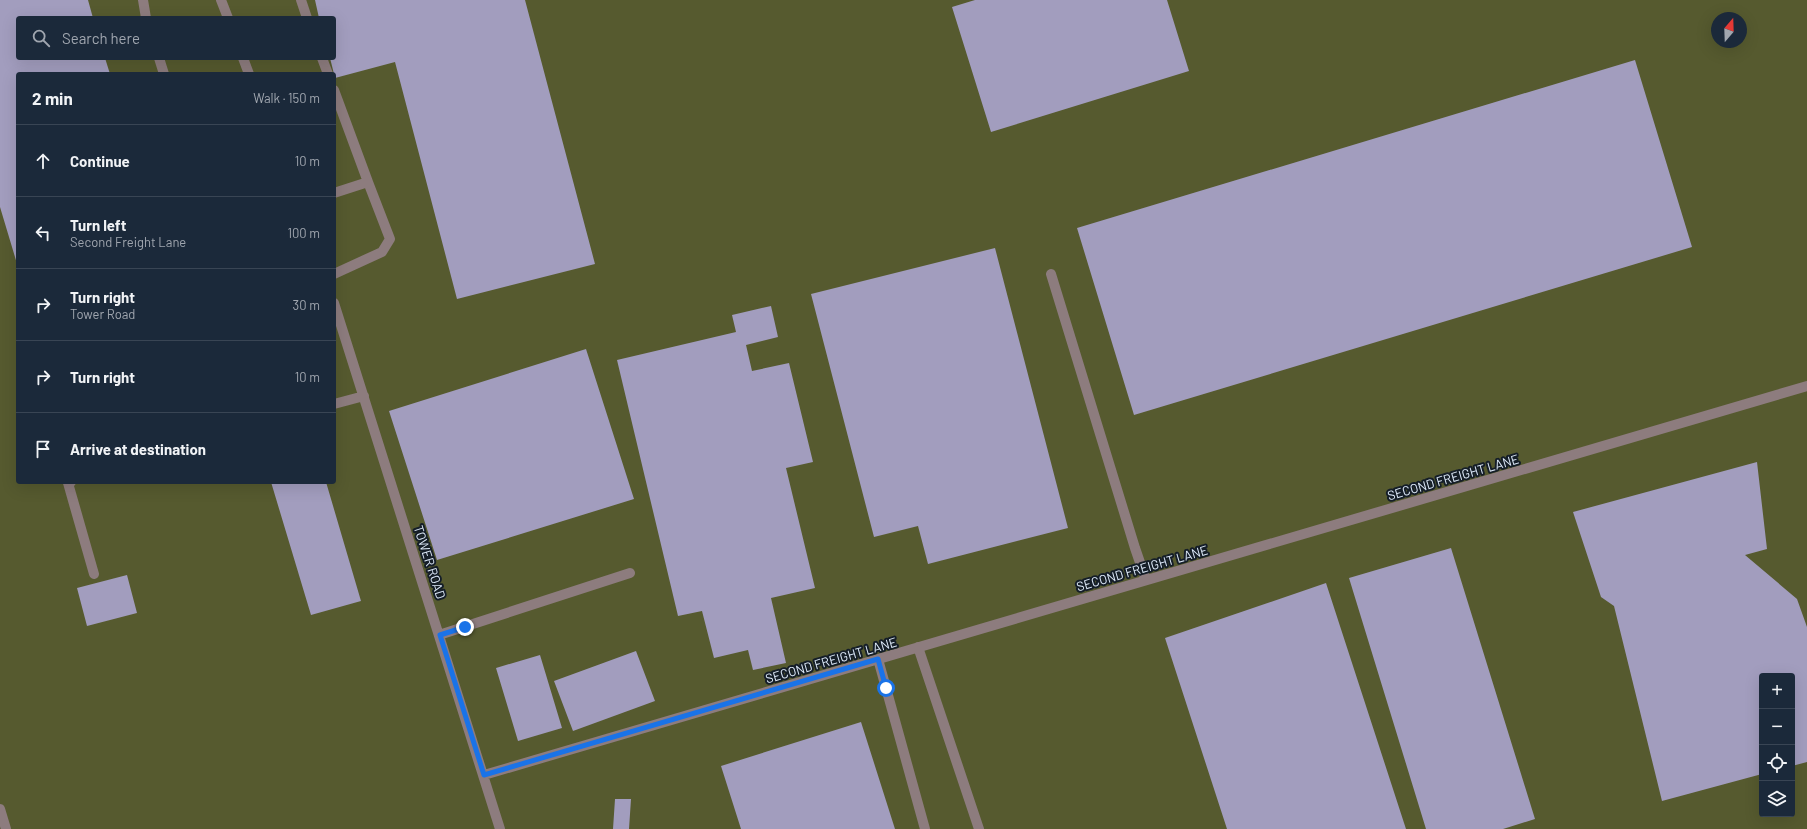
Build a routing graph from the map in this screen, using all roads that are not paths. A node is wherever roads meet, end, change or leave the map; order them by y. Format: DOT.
graph roads {
  1 [pos="143,0"];
  2 [pos="221,0"];
  3 [pos="301,0"];
  4 [pos="146,16"];
  5 [pos="227,16"];
  6 [pos="306,16"];
  7 [pos="160,60"];
  8 [pos="244,60"];
  9 [pos="323,60"];
  10 [pos="163,72"];
  11 [pos="248,72"];
  12 [pos="327,72"];
  13 [pos="336,95"];
  14 [pos="368,182"];
  15 [pos="336,192"];
  16 [pos="336,273"];
  17 [pos="1051,274"];
  18 [pos="336,309"];
  19 [pos="1807,386"];
  20 [pos="364,396"];
  21 [pos="336,403"];
  22 [pos="68,484"];
  23 [pos="630,573"];
  24 [pos="94,574"];
  25 [pos="1146,580"];
  26 [pos="440,635"];
  27 [pos="918,647"];
  28 [pos="878,659"];
  29 [pos="484,775"];
  30 [pos="0,809"];
  31 [pos="6,829"];
  32 [pos="500,829"];
  33 [pos="925,829"];
  34 [pos="979,829"];
  1 -- 4 [label="street"];
  2 -- 5 [label="street"];
  3 -- 6 [label="street"];
  7 -- 10 [label="street"];
  8 -- 11 [label="street"];
  9 -- 12 [label="street"];
  13 -- 14 [label="street"];
  14 -- 15 [label="street"];
  14 -- 16 [label="street"];
  17 -- 25 [label="street"];
  18 -- 20 [label="street, TOWER ROAD"];
  19 -- 25 [label="street, SECOND FREIGHT LANE"];
  20 -- 21 [label="street"];
  20 -- 26 [label="street, TOWER ROAD"];
  22 -- 24 [label="street"];
  23 -- 26 [label="street"];
  25 -- 27 [label="street, SECOND FREIGHT LANE"];
  26 -- 29 [label="street, TOWER ROAD"];
  27 -- 28 [label="street, SECOND FREIGHT LANE"];
  27 -- 34 [label="street"];
  28 -- 29 [label="street, SECOND FREIGHT LANE"];
  28 -- 33 [label="street"];
  29 -- 32 [label="street, TOWER ROAD"];
  30 -- 31 [label="street"];
}
